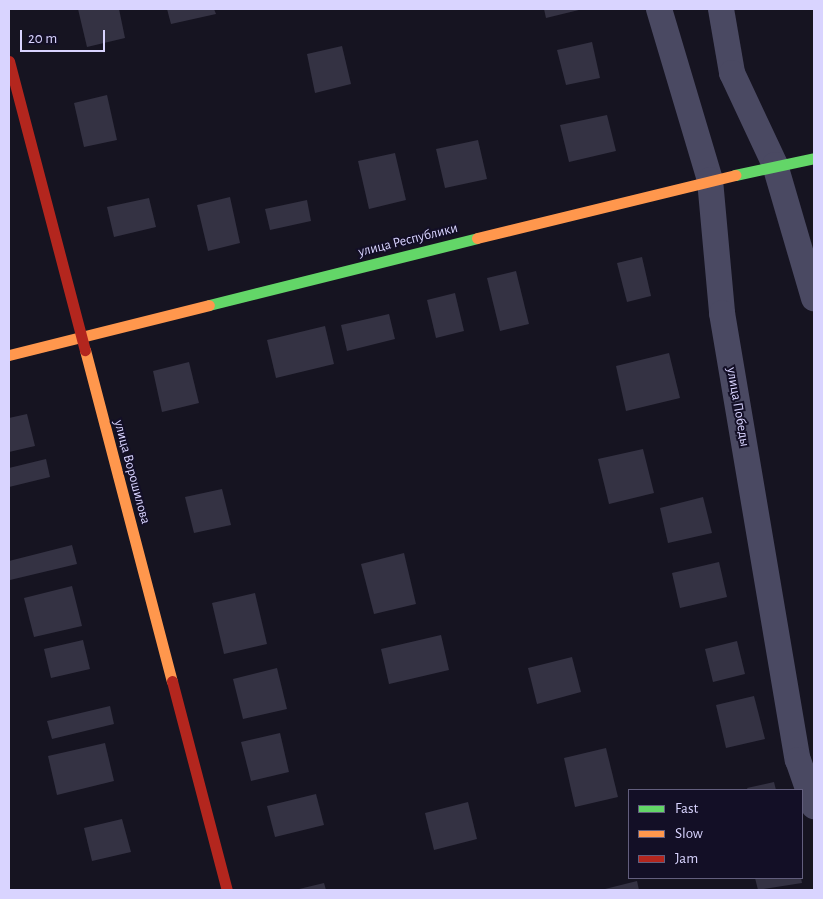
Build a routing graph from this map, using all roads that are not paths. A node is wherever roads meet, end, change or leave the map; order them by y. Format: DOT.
graph roads {
  1 [pos="659,9"];
  2 [pos="721,9"];
  3 [pos="9,62"];
  4 [pos="814,158"];
  5 [pos="774,166"];
  6 [pos="710,180"];
  7 [pos="814,298"];
  8 [pos="81,337"];
  9 [pos="9,355"];
  10 [pos="814,806"];
  11 [pos="227,890"];
  1 -- 6 [label="street, улица Победы"];
  2 -- 5 [label="street"];
  3 -- 8 [label="street, улица Ворошилова"];
  4 -- 5 [label="street, улица Республики"];
  5 -- 6 [label="street, улица Республики"];
  5 -- 7 [label="street"];
  6 -- 8 [label="street, улица Республики"];
  6 -- 10 [label="street, улица Победы"];
  8 -- 9 [label="street, улица Республики"];
  8 -- 11 [label="street, улица Ворошилова"];
}
